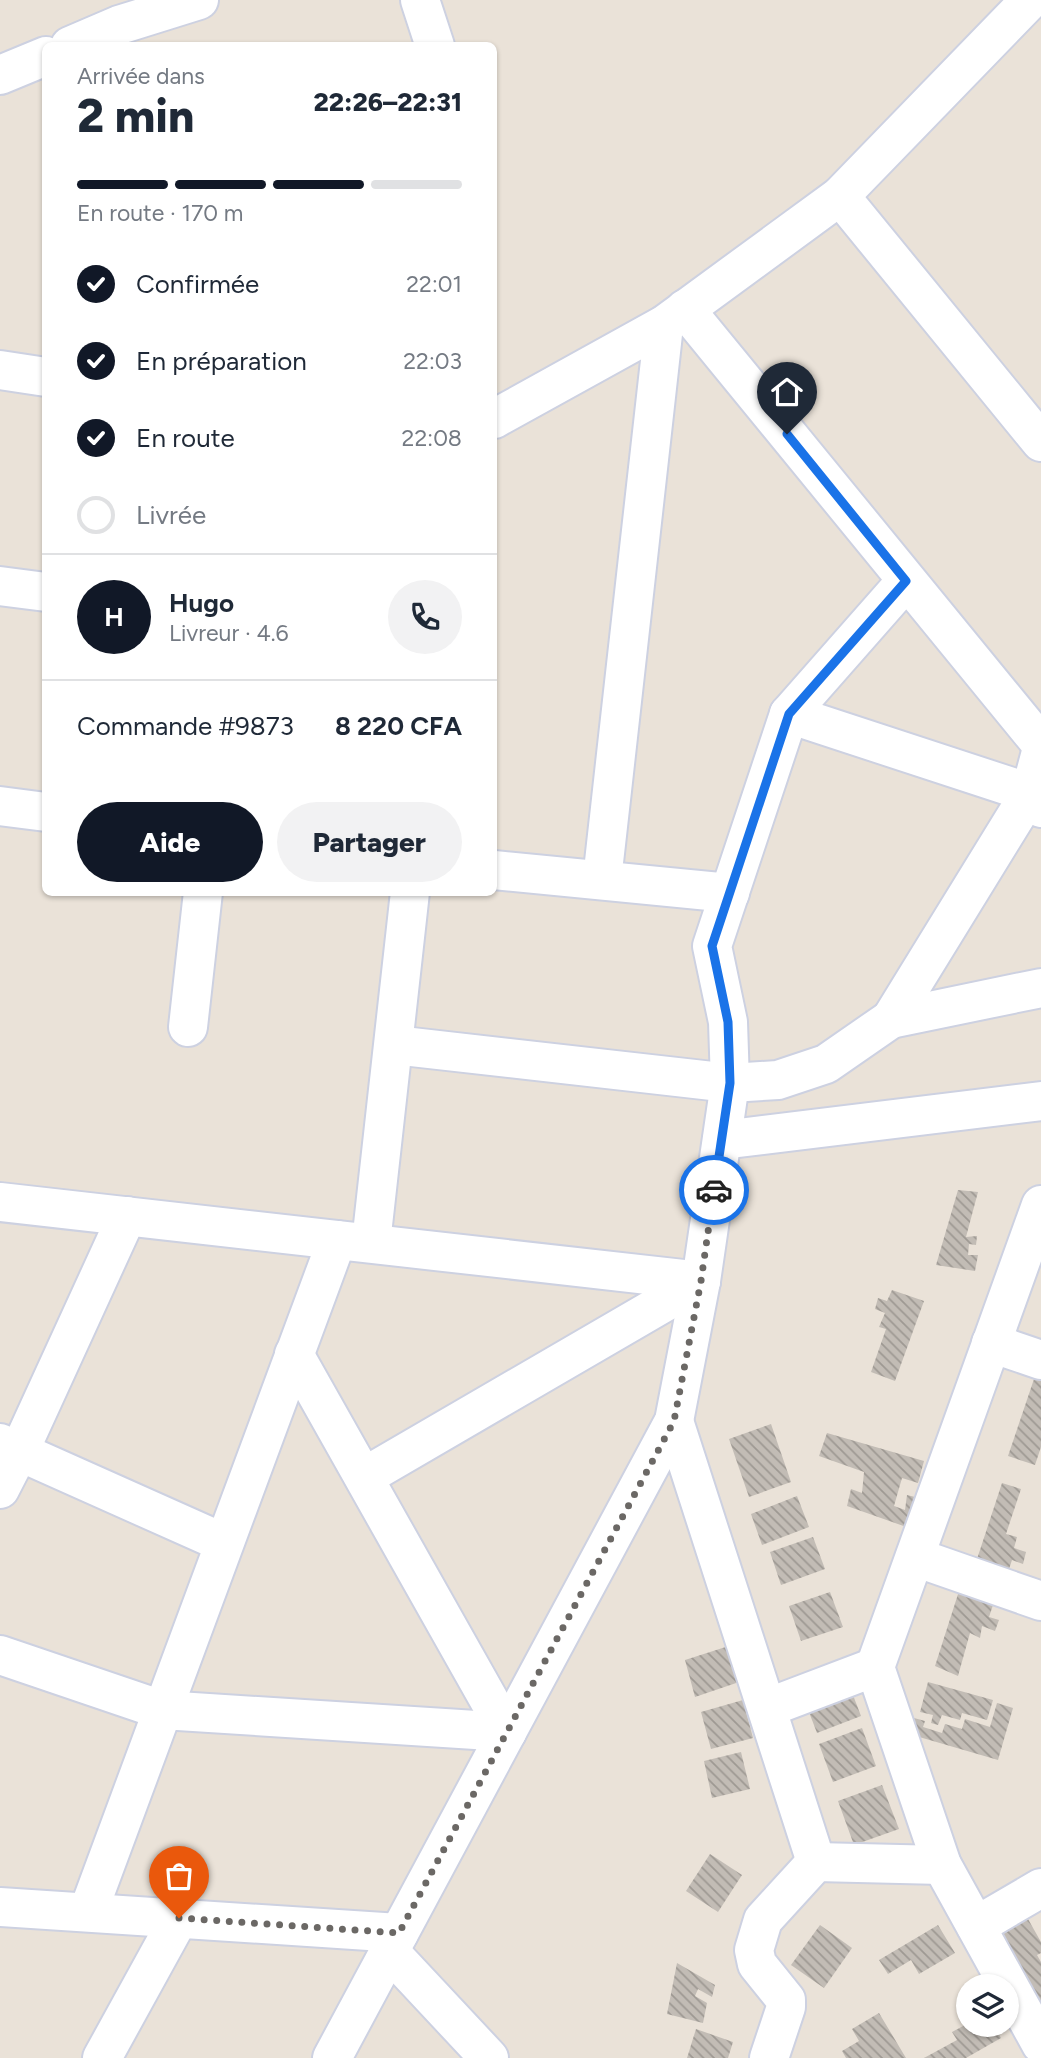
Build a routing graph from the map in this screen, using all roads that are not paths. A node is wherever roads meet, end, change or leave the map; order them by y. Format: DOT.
graph roads {
  1 [pos="199,0"];
  2 [pos="420,0"];
  3 [pos="1030,0"];
  4 [pos="79,42"];
  5 [pos="434,42"];
  6 [pos="42,58"];
  7 [pos="0,75"];
  8 [pos="840,196"];
  9 [pos="675,317"];
  10 [pos="0,370"];
  11 [pos="42,376"];
  12 [pos="497,417"];
  13 [pos="1035,418"];
  14 [pos="906,581"];
  15 [pos="0,586"];
  16 [pos="42,591"];
  17 [pos="789,714"];
  18 [pos="1041,744"];
  19 [pos="1041,752"];
  20 [pos="1035,800"];
  21 [pos="0,806"];
  22 [pos="42,811"];
  23 [pos="497,870"];
  24 [pos="602,880"];
  25 [pos="730,893"];
  26 [pos="203,896"];
  27 [pos="410,896"];
  28 [pos="1041,988"];
  29 [pos="891,1019"];
  30 [pos="188,1027"];
  31 [pos="394,1045"];
  32 [pos="730,1083"];
  33 [pos="1041,1101"];
  34 [pos="722,1140"];
  35 [pos="0,1202"];
  36 [pos="1041,1205"];
  37 [pos="127,1216"];
  38 [pos="354,1242"];
  39 [pos="701,1281"];
  40 [pos="992,1343"];
  41 [pos="294,1354"];
  42 [pos="1041,1360"];
  43 [pos="674,1421"];
  44 [pos="10,1448"];
  45 [pos="364,1477"];
  46 [pos="0,1489"];
  47 [pos="224,1543"];
  48 [pos="915,1557"];
  49 [pos="1041,1601"];
  50 [pos="0,1655"];
  51 [pos="875,1668"];
  52 [pos="766,1708"];
  53 [pos="162,1710"];
  54 [pos="507,1732"];
  55 [pos="816,1862"];
  56 [pos="943,1865"];
  57 [pos="1041,1888"];
  58 [pos="0,1907"];
  59 [pos="88,1912"];
  60 [pos="179,1918"];
  61 [pos="976,1926"];
  62 [pos="394,1942"];
  63 [pos="1041,2044"];
  64 [pos="102,2058"];
  65 [pos="332,2058"];
  66 [pos="489,2058"];
  67 [pos="769,2058"];
  1 -- 4 [label="street"];
  2 -- 5 [label="street"];
  3 -- 8 [label="street"];
  6 -- 7 [label="street"];
  8 -- 9 [label="street"];
  8 -- 13 [label="street"];
  9 -- 12 [label="street"];
  9 -- 14 [label="street"];
  9 -- 24 [label="street"];
  10 -- 11 [label="street"];
  14 -- 17 [label="street"];
  14 -- 18 [label="street"];
  15 -- 16 [label="street"];
  17 -- 20 [label="street"];
  17 -- 25 [label="street"];
  19 -- 20 [label="street"];
  20 -- 29 [label="street"];
  21 -- 22 [label="street"];
  23 -- 24 [label="street"];
  24 -- 25 [label="street"];
  25 -- 32 [label="street"];
  26 -- 30 [label="street"];
  27 -- 31 [label="street"];
  28 -- 29 [label="street"];
  29 -- 32 [label="street"];
  31 -- 32 [label="street"];
  31 -- 38 [label="street"];
  32 -- 34 [label="street"];
  33 -- 34 [label="street"];
  34 -- 39 [label="street"];
  35 -- 37 [label="street"];
  36 -- 40 [label="street"];
  37 -- 38 [label="street"];
  37 -- 44 [label="street"];
  38 -- 39 [label="street"];
  38 -- 41 [label="street"];
  39 -- 43 [label="street"];
  39 -- 45 [label="street"];
  40 -- 42 [label="street"];
  40 -- 48 [label="street"];
  41 -- 45 [label="street"];
  41 -- 47 [label="street"];
  43 -- 52 [label="street"];
  43 -- 54 [label="street"];
  44 -- 46 [label="street"];
  44 -- 47 [label="street"];
  45 -- 54 [label="street"];
  47 -- 53 [label="street"];
  48 -- 49 [label="street"];
  48 -- 51 [label="street"];
  50 -- 53 [label="street"];
  51 -- 52 [label="street"];
  51 -- 56 [label="street"];
  52 -- 55 [label="street"];
  53 -- 54 [label="street"];
  53 -- 59 [label="street"];
  54 -- 62 [label="street"];
  55 -- 56 [label="street"];
  55 -- 67 [label="street"];
  56 -- 61 [label="street"];
  57 -- 61 [label="street"];
  58 -- 59 [label="street"];
  59 -- 60 [label="street"];
  60 -- 62 [label="street"];
  60 -- 64 [label="street"];
  61 -- 63 [label="street"];
  62 -- 65 [label="street"];
  62 -- 66 [label="street"];
}
